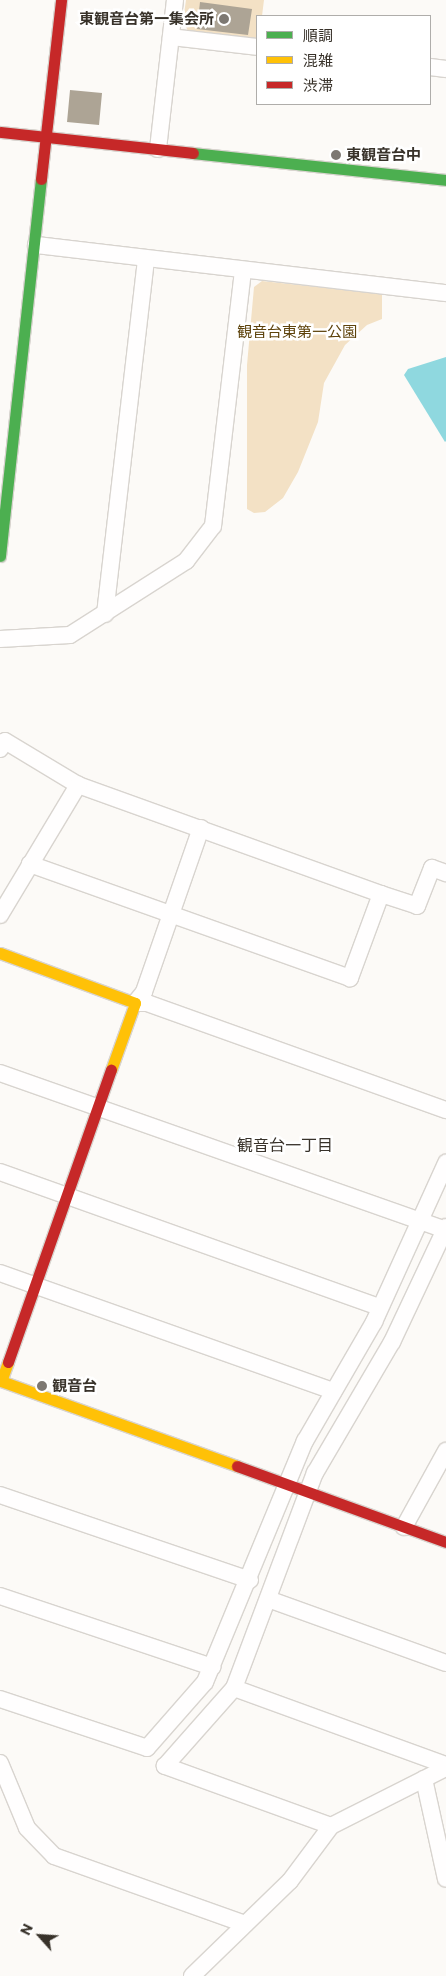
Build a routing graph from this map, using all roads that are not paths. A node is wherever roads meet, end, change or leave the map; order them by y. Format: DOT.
graph roads {
  1 [pos="61,0"];
  2 [pos="175,0"];
  3 [pos="171,37"];
  4 [pos="256,47"];
  5 [pos="431,67"];
  6 [pos="446,69"];
  7 [pos="0,132"];
  8 [pos="46,137"];
  9 [pos="158,149"];
  10 [pos="446,180"];
  11 [pos="36,245"];
  12 [pos="146,260"];
  13 [pos="243,270"];
  14 [pos="446,293"];
  15 [pos="0,556"];
  16 [pos="105,614"];
  17 [pos="0,638"];
  18 [pos="0,749"];
  19 [pos="78,785"];
  20 [pos="201,828"];
  21 [pos="30,864"];
  22 [pos="446,872"];
  23 [pos="381,894"];
  24 [pos="172,914"];
  25 [pos="0,915"];
  26 [pos="0,953"];
  27 [pos="135,1003"];
  28 [pos="0,1073"];
  29 [pos="100,1105"];
  30 [pos="446,1110"];
  31 [pos="446,1163"];
  32 [pos="0,1172"];
  33 [pos="67,1194"];
  34 [pos="422,1221"];
  35 [pos="446,1229"];
  36 [pos="0,1273"];
  37 [pos="34,1284"];
  38 [pos="380,1307"];
  39 [pos="0,1383"];
  40 [pos="334,1391"];
  41 [pos="446,1451"];
  42 [pos="286,1485"];
  43 [pos="308,1492"];
  44 [pos="0,1495"];
  45 [pos="404,1527"];
  46 [pos="446,1542"];
  47 [pos="250,1580"];
  48 [pos="0,1596"];
  49 [pos="268,1600"];
  50 [pos="446,1664"];
  51 [pos="212,1667"];
  52 [pos="234,1688"];
  53 [pos="0,1699"];
  54 [pos="0,1763"];
  55 [pos="446,1766"];
  56 [pos="424,1779"];
  57 [pos="5,1789"];
  58 [pos="331,1826"];
  59 [pos="442,1839"];
  60 [pos="446,1879"];
  61 [pos="245,1924"];
  62 [pos="192,1976"];
  1 -- 8 [label="street"];
  2 -- 3 [label="street"];
  3 -- 4 [label="street"];
  3 -- 9 [label="street"];
  5 -- 6 [label="street"];
  7 -- 8 [label="street"];
  8 -- 9 [label="street"];
  8 -- 11 [label="street"];
  9 -- 10 [label="street"];
  11 -- 12 [label="street"];
  11 -- 15 [label="street"];
  12 -- 13 [label="street"];
  12 -- 16 [label="street"];
  13 -- 14 [label="street"];
  13 -- 16 [label="street"];
  16 -- 17 [label="street"];
  18 -- 19 [label="street"];
  19 -- 20 [label="street"];
  19 -- 21 [label="street"];
  20 -- 23 [label="street"];
  20 -- 24 [label="street"];
  21 -- 24 [label="street"];
  21 -- 25 [label="street"];
  22 -- 23 [label="street"];
  23 -- 24 [label="street"];
  24 -- 27 [label="street"];
  26 -- 27 [label="street"];
  27 -- 29 [label="street"];
  27 -- 30 [label="street"];
  28 -- 29 [label="street"];
  29 -- 33 [label="street"];
  29 -- 34 [label="street"];
  31 -- 34 [label="street"];
  32 -- 33 [label="street"];
  33 -- 37 [label="street"];
  33 -- 38 [label="street"];
  34 -- 35 [label="street"];
  34 -- 38 [label="street"];
  35 -- 43 [label="street"];
  36 -- 37 [label="street"];
  37 -- 39 [label="street"];
  37 -- 40 [label="street"];
  38 -- 40 [label="street"];
  39 -- 42 [label="street"];
  40 -- 42 [label="street"];
  41 -- 45 [label="street"];
  42 -- 43 [label="street"];
  42 -- 47 [label="street"];
  43 -- 45 [label="street"];
  43 -- 49 [label="street"];
  44 -- 47 [label="street"];
  45 -- 46 [label="street"];
  47 -- 51 [label="street"];
  48 -- 51 [label="street"];
  49 -- 50 [label="street"];
  49 -- 52 [label="street"];
  51 -- 53 [label="street"];
  52 -- 55 [label="street"];
  52 -- 58 [label="street"];
  54 -- 57 [label="street"];
  55 -- 56 [label="street"];
  56 -- 58 [label="street"];
  56 -- 59 [label="street"];
  57 -- 61 [label="street"];
  58 -- 61 [label="street"];
  59 -- 60 [label="street"];
  61 -- 62 [label="street"];
}
